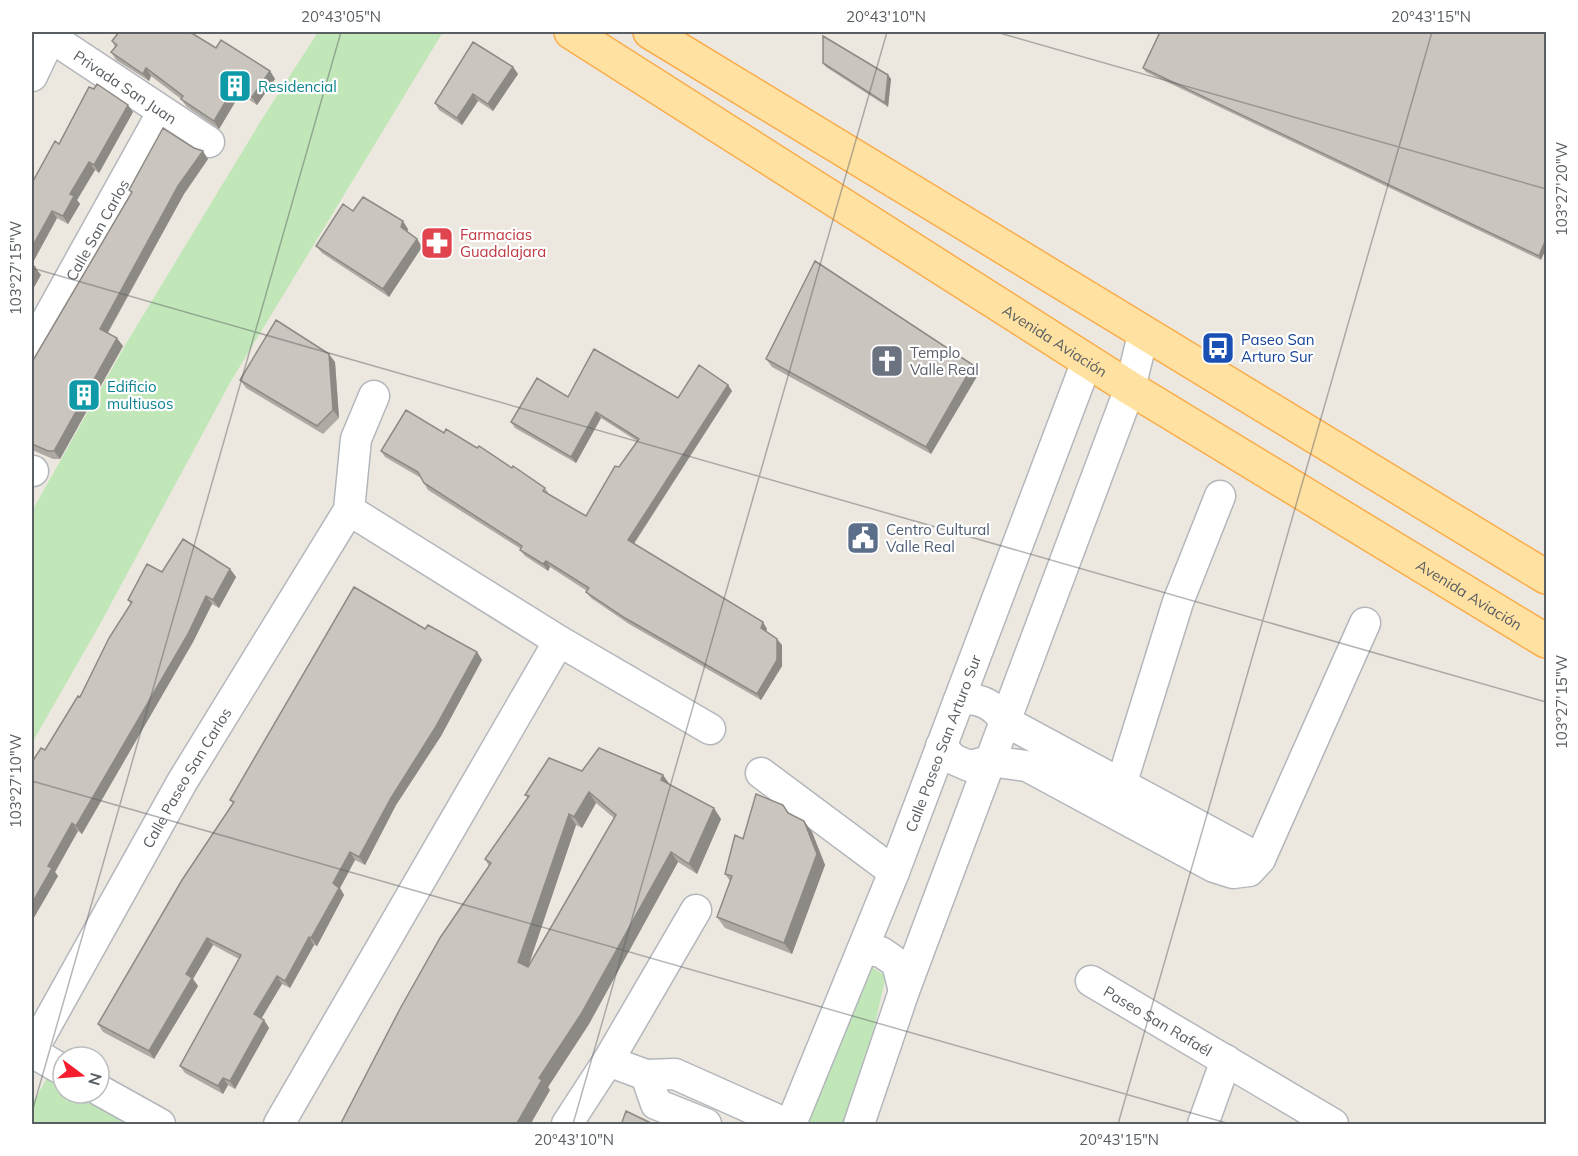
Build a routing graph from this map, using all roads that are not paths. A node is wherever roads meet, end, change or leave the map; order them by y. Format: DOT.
graph roads {
  1 [pos="570,32"];
  2 [pos="651,32"];
  3 [pos="49,33"];
  4 [pos="32,76"];
  5 [pos="162,113"];
  6 [pos="209,142"];
  7 [pos="1144,331"];
  8 [pos="32,347"];
  9 [pos="1087,361"];
  10 [pos="1130,388"];
  11 [pos="374,396"];
  12 [pos="1220,496"];
  13 [pos="1035,500"];
  14 [pos="349,510"];
  15 [pos="1082,517"];
  16 [pos="1546,577"];
  17 [pos="1365,623"];
  18 [pos="559,641"];
  19 [pos="1546,641"];
  20 [pos="958,700"];
  21 [pos="1005,721"];
  22 [pos="710,729"];
  23 [pos="941,746"];
  24 [pos="990,761"];
  25 [pos="760,773"];
  26 [pos="1115,797"];
  27 [pos="894,872"];
  28 [pos="696,910"];
  29 [pos="863,949"];
  30 [pos="1091,981"];
  31 [pos="904,991"];
  32 [pos="32,1052"];
  33 [pos="1226,1060"];
  34 [pos="608,1061"];
  35 [pos="51,1063"];
  36 [pos="646,1075"];
  37 [pos="111,1097"];
  38 [pos="160,1125"];
  39 [pos="279,1125"];
  40 [pos="567,1125"];
  41 [pos="706,1125"];
  42 [pos="787,1125"];
  43 [pos="791,1125"];
  44 [pos="859,1125"];
  45 [pos="1203,1125"];
  46 [pos="1334,1125"];
  1 -- 9 [label="main road, Avenida Aviación"];
  2 -- 7 [label="main road"];
  3 -- 4 [label="street"];
  3 -- 5 [label="street, Privada San Juan"];
  5 -- 6 [label="street, Privada San Juan"];
  5 -- 8 [label="street, Calle San Carlos"];
  7 -- 10 [label="street"];
  7 -- 16 [label="main road"];
  9 -- 10 [label="main road, Avenida Aviación"];
  9 -- 13 [label="street, Calle Paseo San Arturo Sur"];
  10 -- 15 [label="street"];
  10 -- 19 [label="main road, Avenida Aviación"];
  11 -- 14 [label="street, Calle Paseo San Carlos"];
  12 -- 26 [label="street"];
  13 -- 15 [label="street"];
  13 -- 20 [label="street, Calle Paseo San Arturo Sur"];
  14 -- 18 [label="street"];
  14 -- 32 [label="street, Calle Paseo San Carlos"];
  15 -- 21 [label="street"];
  17 -- 26 [label="street"];
  18 -- 22 [label="street"];
  18 -- 39 [label="street"];
  20 -- 21 [label="street"];
  20 -- 23 [label="street, Calle Paseo San Arturo Sur"];
  21 -- 24 [label="street"];
  21 -- 26 [label="street"];
  23 -- 24 [label="street"];
  23 -- 27 [label="street, Calle Paseo San Arturo Sur"];
  24 -- 26 [label="street"];
  24 -- 31 [label="street"];
  25 -- 27 [label="street"];
  27 -- 29 [label="street, Calle Paseo San Arturo Sur"];
  28 -- 34 [label="street"];
  29 -- 31 [label="street"];
  29 -- 43 [label="street, Calle Paseo San Arturo Sur"];
  30 -- 33 [label="street, Paseo San Rafaél"];
  31 -- 44 [label="street"];
  32 -- 35 [label="street"];
  33 -- 45 [label="street"];
  33 -- 46 [label="street, Paseo San Rafaél"];
  34 -- 36 [label="street"];
  34 -- 40 [label="street"];
  36 -- 41 [label="street"];
  36 -- 42 [label="street"];
  37 -- 38 [label="street"];
}
